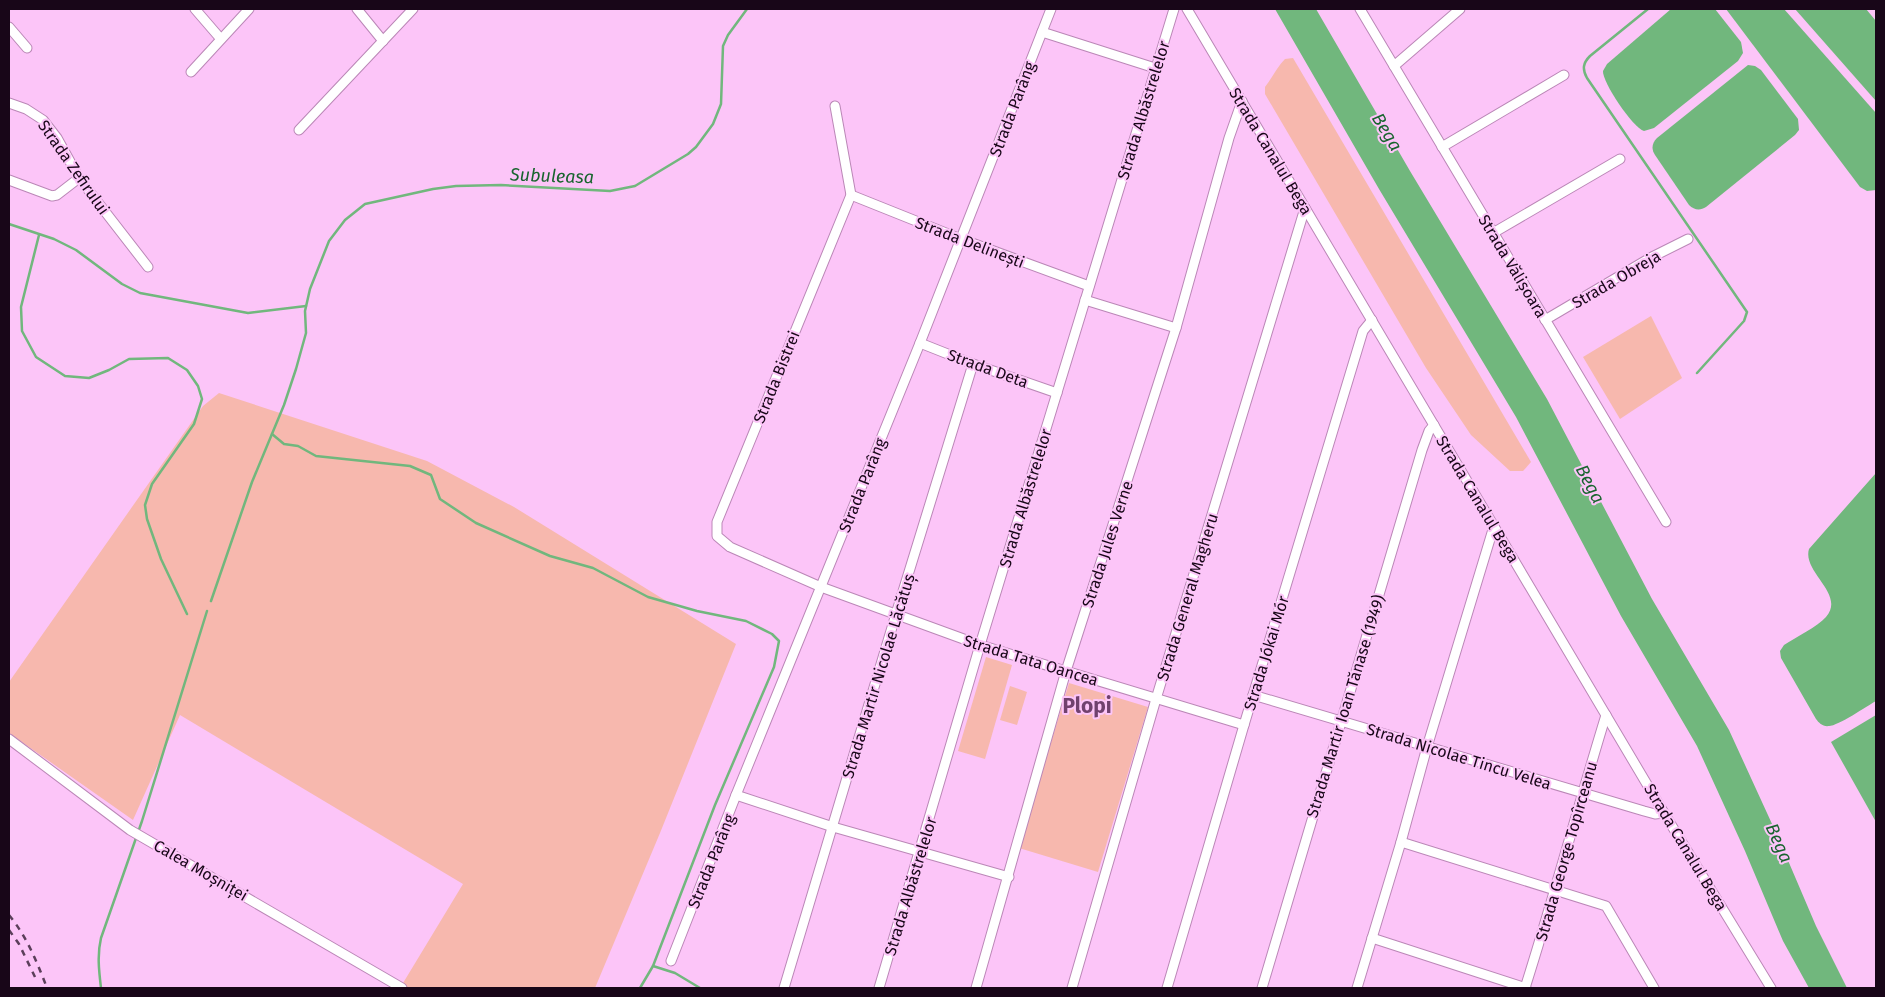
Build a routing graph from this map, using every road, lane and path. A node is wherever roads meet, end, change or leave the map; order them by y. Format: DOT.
graph roads {
  1 [pos="195,9"];
  2 [pos="248,9"];
  3 [pos="357,9"];
  4 [pos="413,9"];
  5 [pos="1051,9"];
  6 [pos="1174,9"];
  7 [pos="1187,9"];
  8 [pos="1360,9"];
  9 [pos="1460,9"];
  10 [pos="9,27"];
  11 [pos="1042,32"];
  12 [pos="220,38"];
  13 [pos="383,41"];
  14 [pos="26,48"];
  15 [pos="1394,66"];
  16 [pos="1155,68"];
  17 [pos="191,72"];
  18 [pos="1564,75"];
  19 [pos="1242,101"];
  20 [pos="9,103"];
  21 [pos="835,106"];
  22 [pos="299,130"];
  23 [pos="1442,147"];
  24 [pos="1620,159"];
  25 [pos="79,178"];
  26 [pos="9,180"];
  27 [pos="851,196"];
  28 [pos="1305,208"];
  29 [pos="1493,233"];
  30 [pos="961,239"];
  31 [pos="1688,239"];
  32 [pos="148,267"];
  33 [pos="1089,286"];
  34 [pos="1085,300"];
  35 [pos="1372,320"];
  36 [pos="1545,320"];
  37 [pos="1176,328"];
  38 [pos="920,343"];
  39 [pos="973,364"];
  40 [pos="1057,392"];
  41 [pos="1434,426"];
  42 [pos="1666,522"];
  43 [pos="1494,526"];
  44 [pos="821,587"];
  45 [pos="896,614"];
  46 [pos="980,645"];
  47 [pos="1066,671"];
  48 [pos="1254,695"];
  49 [pos="1156,699"];
  50 [pos="1606,715"];
  51 [pos="1341,721"];
  52 [pos="1244,725"];
  53 [pos="9,739"];
  54 [pos="1427,747"];
  55 [pos="1582,793"];
  56 [pos="736,795"];
  57 [pos="1664,813"];
  58 [pos="833,826"];
  59 [pos="1401,842"];
  60 [pos="920,851"];
  61 [pos="1009,877"];
  62 [pos="1556,890"];
  63 [pos="1372,938"];
  64 [pos="671,961"];
  65 [pos="402,988"];
  66 [pos="784,988"];
  67 [pos="879,988"];
  68 [pos="976,988"];
  69 [pos="1072,988"];
  70 [pos="1167,988"];
  71 [pos="1262,988"];
  72 [pos="1357,988"];
  73 [pos="1526,988"];
  74 [pos="1654,988"];
  75 [pos="1771,988"];
  1 -- 12 [label="street"];
  2 -- 12 [label="street"];
  3 -- 13 [label="street"];
  4 -- 13 [label="street"];
  5 -- 11 [label="street, Strada Parâng"];
  6 -- 16 [label="street, Strada Albăstrelelor"];
  7 -- 19 [label="street, Strada Canalul Bega"];
  8 -- 15 [label="street, Strada Vălișoara"];
  9 -- 15 [label="street"];
  10 -- 14 [label="street"];
  11 -- 16 [label="street"];
  11 -- 30 [label="street, Strada Parâng"];
  12 -- 17 [label="street"];
  13 -- 22 [label="street"];
  15 -- 23 [label="street, Strada Vălișoara"];
  16 -- 33 [label="street, Strada Albăstrelelor"];
  18 -- 23 [label="street"];
  19 -- 28 [label="street, Strada Canalul Bega"];
  19 -- 37 [label="street, Strada Jules Verne"];
  20 -- 25 [label="street, Strada Zefirului"];
  21 -- 27 [label="street"];
  23 -- 29 [label="street, Strada Vălișoara"];
  24 -- 29 [label="street"];
  25 -- 26 [label="street"];
  25 -- 32 [label="street, Strada Zefirului"];
  27 -- 30 [label="street, Strada Delinești"];
  27 -- 44 [label="street, Strada Bistrei"];
  28 -- 35 [label="street, Strada Canalul Bega"];
  28 -- 49 [label="street, Strada General Magheru"];
  29 -- 36 [label="street, Strada Vălișoara"];
  30 -- 33 [label="street, Strada Delinești"];
  30 -- 38 [label="street, Strada Parâng"];
  31 -- 36 [label="street, Strada Obreja"];
  33 -- 34 [label="street, Strada Albăstrelelor"];
  34 -- 37 [label="street"];
  34 -- 40 [label="street, Strada Albăstrelelor"];
  35 -- 41 [label="street, Strada Canalul Bega"];
  35 -- 48 [label="street, Strada Jókai Mór"];
  36 -- 42 [label="street, Strada Vălișoara"];
  37 -- 47 [label="street, Strada Jules Verne"];
  38 -- 39 [label="street, Strada Deta"];
  38 -- 44 [label="street, Strada Parâng"];
  39 -- 40 [label="street, Strada Deta"];
  39 -- 45 [label="street, Strada Martir Nicolae Lăcătuș"];
  40 -- 46 [label="street, Strada Albăstrelelor"];
  41 -- 43 [label="street, Strada Canalul Bega"];
  41 -- 51 [label="street, Strada Martir Ioan Tănase (1949)"];
  43 -- 50 [label="street, Strada Canalul Bega"];
  43 -- 54 [label="street"];
  44 -- 45 [label="street, Strada Tata Oancea"];
  44 -- 56 [label="street, Strada Parâng"];
  45 -- 46 [label="street, Strada Tata Oancea"];
  45 -- 58 [label="street, Strada Martir Nicolae Lăcătuș"];
  46 -- 47 [label="street, Strada Tata Oancea"];
  46 -- 60 [label="street, Strada Albăstrelelor"];
  47 -- 49 [label="street, Strada Tata Oancea"];
  47 -- 61 [label="street, Strada Jules Verne"];
  48 -- 51 [label="street, Strada Nicolae Tincu Velea"];
  48 -- 52 [label="street, Strada Jókai Mór"];
  49 -- 52 [label="street, Strada Tata Oancea"];
  49 -- 69 [label="street, Strada General Magheru"];
  50 -- 55 [label="street, Strada George Topîrceanu"];
  50 -- 57 [label="street, Strada Canalul Bega"];
  51 -- 54 [label="street, Strada Nicolae Tincu Velea"];
  51 -- 71 [label="street, Strada Martir Ioan Tănase (1949)"];
  52 -- 70 [label="street, Strada Jókai Mór"];
  53 -- 65 [label="street, Calea Moșniței"];
  54 -- 55 [label="street, Strada Nicolae Tincu Velea"];
  54 -- 59 [label="street"];
  55 -- 57 [label="street, Strada Nicolae Tincu Velea"];
  55 -- 62 [label="street, Strada George Topîrceanu"];
  56 -- 58 [label="street"];
  56 -- 64 [label="street, Strada Parâng"];
  57 -- 75 [label="street, Strada Canalul Bega"];
  58 -- 60 [label="street"];
  58 -- 66 [label="street, Strada Martir Nicolae Lăcătuș"];
  59 -- 62 [label="street"];
  59 -- 63 [label="street"];
  60 -- 61 [label="street"];
  60 -- 67 [label="street, Strada Albăstrelelor"];
  61 -- 68 [label="street, Strada Jules Verne"];
  62 -- 73 [label="street, Strada George Topîrceanu"];
  62 -- 74 [label="street"];
  63 -- 72 [label="street"];
  63 -- 73 [label="street"];
}
